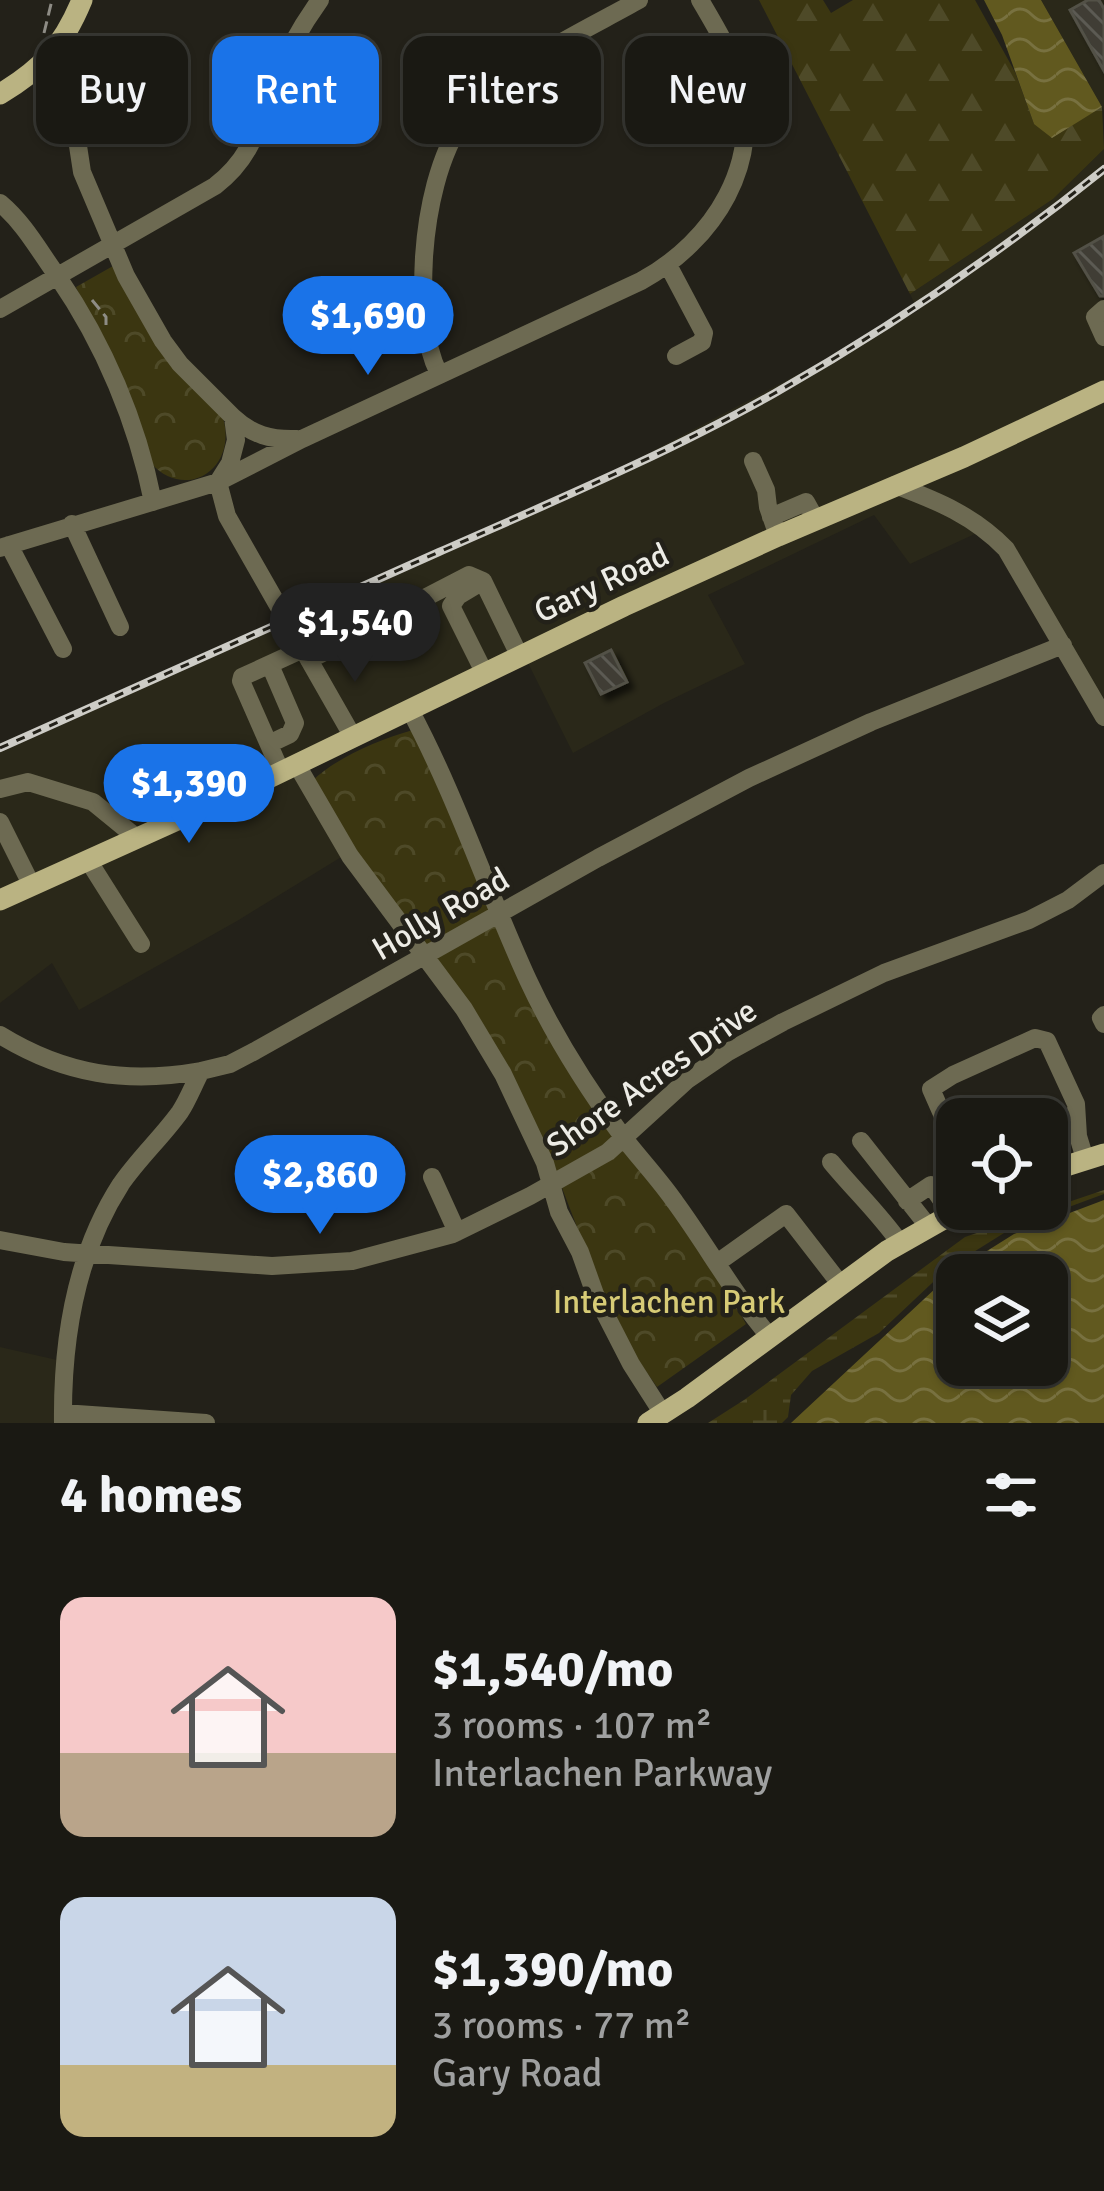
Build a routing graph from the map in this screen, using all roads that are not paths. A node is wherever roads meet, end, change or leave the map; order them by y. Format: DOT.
graph roads {
  1 [pos="82,0"];
  2 [pos="320,0"];
  3 [pos="639,0"];
  4 [pos="700,0"];
  5 [pos="64,36"];
  6 [pos="36,70"];
  7 [pos="0,94"];
  8 [pos="78,144"];
  9 [pos="0,203"];
  10 [pos="112,245"];
  11 [pos="668,265"];
  12 [pos="57,277"];
  13 [pos="0,309"];
  14 [pos="1104,309"];
  15 [pos="1104,337"];
  16 [pos="676,356"];
  17 [pos="439,374"];
  18 [pos="1104,391"];
  19 [pos="233,417"];
  20 [pos="302,439"];
  21 [pos="753,461"];
  22 [pos="218,482"];
  23 [pos="896,485"];
  24 [pos="154,502"];
  25 [pos="72,524"];
  26 [pos="775,526"];
  27 [pos="4,546"];
  28 [pos="472,579"];
  29 [pos="120,627"];
  30 [pos="1063,645"];
  31 [pos="63,649"];
  32 [pos="306,655"];
  33 [pos="520,657"];
  34 [pos="270,664"];
  35 [pos="484,674"];
  36 [pos="410,710"];
  37 [pos="1104,717"];
  38 [pos="353,737"];
  39 [pos="268,744"];
  40 [pos="289,768"];
  41 [pos="0,789"];
  42 [pos="0,822"];
  43 [pos="137,838"];
  44 [pos="88,860"];
  45 [pos="1104,873"];
  46 [pos="32,886"];
  47 [pos="0,900"];
  48 [pos="499,914"];
  49 [pos="141,944"];
  50 [pos="426,956"];
  51 [pos="1104,1015"];
  52 [pos="1104,1024"];
  53 [pos="0,1035"];
  54 [pos="201,1071"];
  55 [pos="936,1100"];
  56 [pos="624,1138"];
  57 [pos="861,1142"];
  58 [pos="1095,1157"];
  59 [pos="831,1162"];
  60 [pos="433,1177"];
  61 [pos="551,1183"];
  62 [pos="936,1189"];
  63 [pos="903,1195"];
  64 [pos="873,1206"];
  65 [pos="936,1222"];
  66 [pos="928,1226"];
  67 [pos="457,1232"];
  68 [pos="0,1240"];
  69 [pos="900,1243"];
  70 [pos="87,1252"];
  71 [pos="717,1263"];
  72 [pos="841,1285"];
  73 [pos="770,1337"];
  74 [pos="63,1418"];
  75 [pos="656,1419"];
  76 [pos="206,1423"];
  1 -- 5 [label="main road"];
  2 -- 10 [label="street"];
  3 -- 17 [label="street"];
  4 -- 11 [label="street"];
  6 -- 7 [label="main road"];
  8 -- 10 [label="street"];
  9 -- 12 [label="street"];
  10 -- 12 [label="street"];
  10 -- 19 [label="street"];
  11 -- 16 [label="street"];
  11 -- 17 [label="street"];
  12 -- 13 [label="street"];
  12 -- 24 [label="street"];
  14 -- 15 [label="street"];
  17 -- 20 [label="street"];
  18 -- 23 [label="main road, Gary Road"];
  19 -- 20 [label="street"];
  19 -- 22 [label="street"];
  20 -- 22 [label="street"];
  21 -- 26 [label="street"];
  22 -- 24 [label="street"];
  22 -- 32 [label="street"];
  23 -- 26 [label="main road, Gary Road"];
  23 -- 30 [label="street"];
  24 -- 25 [label="street"];
  25 -- 27 [label="street"];
  25 -- 29 [label="street"];
  26 -- 33 [label="main road, Gary Road"];
  27 -- 31 [label="street"];
  28 -- 32 [label="street"];
  28 -- 33 [label="street"];
  28 -- 35 [label="street"];
  30 -- 37 [label="street"];
  30 -- 48 [label="street, Holly Road"];
  32 -- 34 [label="street"];
  32 -- 38 [label="street"];
  33 -- 35 [label="main road, Gary Road"];
  34 -- 39 [label="street"];
  34 -- 39 [label="street"];
  35 -- 36 [label="main road, Gary Road"];
  36 -- 38 [label="main road, Gary Road"];
  36 -- 48 [label="street"];
  38 -- 40 [label="main road, Gary Road"];
  39 -- 40 [label="street"];
  40 -- 43 [label="main road, Gary Road"];
  40 -- 50 [label="street"];
  41 -- 43 [label="street"];
  42 -- 46 [label="street"];
  43 -- 44 [label="main road, Gary Road"];
  44 -- 46 [label="main road, Gary Road"];
  44 -- 49 [label="street"];
  45 -- 56 [label="street, Shore Acres Drive"];
  46 -- 47 [label="main road, Gary Road"];
  48 -- 50 [label="street, Holly Road"];
  48 -- 56 [label="street"];
  50 -- 54 [label="street, Holly Road"];
  50 -- 61 [label="street"];
  51 -- 52 [label="street"];
  53 -- 54 [label="street, Holly Road"];
  54 -- 70 [label="street"];
  55 -- 58 [label="street"];
  56 -- 61 [label="street, Shore Acres Drive"];
  56 -- 71 [label="street"];
  57 -- 63 [label="street"];
  59 -- 64 [label="street"];
  60 -- 67 [label="street"];
  61 -- 67 [label="street, Shore Acres Drive"];
  61 -- 75 [label="street"];
  62 -- 63 [label="street"];
  63 -- 64 [label="street"];
  63 -- 66 [label="street"];
  64 -- 69 [label="street"];
  65 -- 66 [label="main road"];
  66 -- 69 [label="main road"];
  67 -- 70 [label="street, Shore Acres Drive"];
  68 -- 70 [label="street, Shore Acres Drive"];
  69 -- 72 [label="main road"];
  70 -- 74 [label="street"];
  71 -- 72 [label="street"];
  71 -- 73 [label="street"];
  72 -- 73 [label="main road"];
  73 -- 75 [label="main road"];
  74 -- 76 [label="street"];
}
